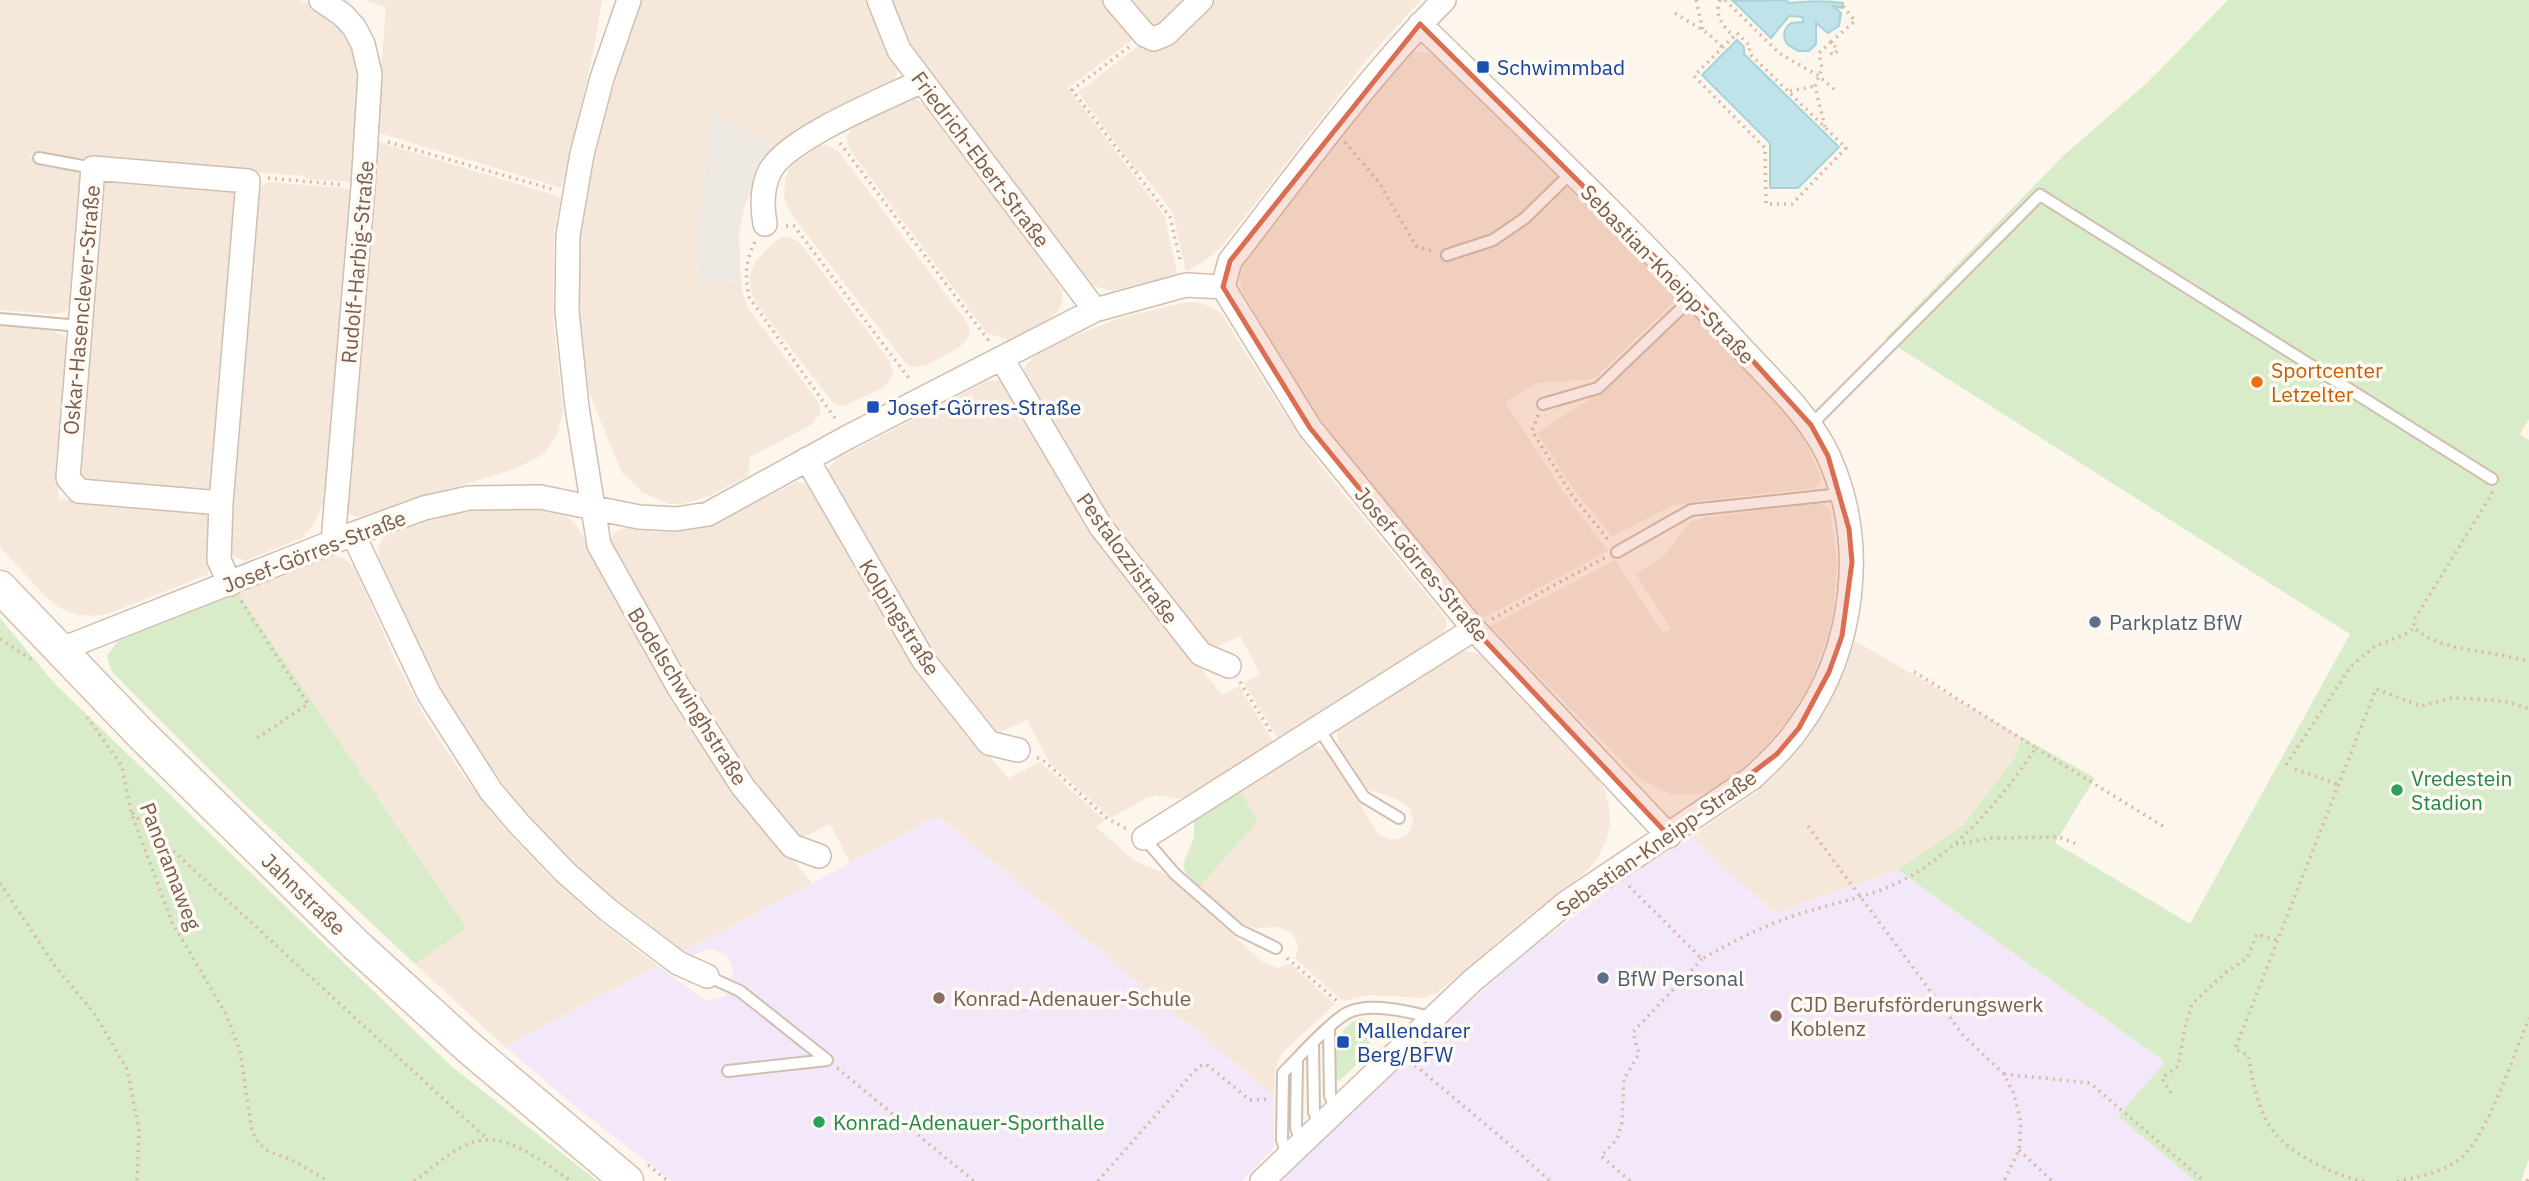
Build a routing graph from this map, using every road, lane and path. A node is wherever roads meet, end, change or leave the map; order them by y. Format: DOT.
graph roads {
  1 [pos="321,0"];
  2 [pos="629,0"];
  3 [pos="879,0"];
  4 [pos="1115,0"];
  5 [pos="1201,0"];
  6 [pos="1444,0"];
  7 [pos="1696,0"];
  8 [pos="1722,0"];
  9 [pos="1843,6"];
  10 [pos="1675,13"];
  11 [pos="1420,24"];
  12 [pos="1703,30"];
  13 [pos="1145,35"];
  14 [pos="1734,37"];
  15 [pos="1831,42"];
  16 [pos="1723,48"];
  17 [pos="1830,52"];
  18 [pos="1819,76"];
  19 [pos="922,81"];
  20 [pos="1815,86"];
  21 [pos="1835,90"];
  22 [pos="1789,91"];
  23 [pos="1333,127"];
  24 [pos="1825,127"];
  25 [pos="828,128"];
  26 [pos="367,136"];
  27 [pos="39,158"];
  28 [pos="93,168"];
  29 [pos="1571,173"];
  30 [pos="248,181"];
  31 [pos="363,187"];
  32 [pos="574,196"];
  33 [pos="765,224"];
  34 [pos="1447,255"];
  35 [pos="1186,285"];
  36 [pos="1223,287"];
  37 [pos="1694,296"];
  38 [pos="1095,310"];
  39 [pos="0,319"];
  40 [pos="80,326"];
  41 [pos="1002,359"];
  42 [pos="924,398"];
  43 [pos="1543,404"];
  44 [pos="1811,425"];
  45 [pos="848,437"];
  46 [pos="807,459"];
  47 [pos="2493,479"];
  48 [pos="1841,494"];
  49 [pos="221,503"];
  50 [pos="595,509"];
  51 [pos="343,538"];
  52 [pos="1617,552"];
  53 [pos="230,584"];
  54 [pos="0,587"];
  55 [pos="2414,628"];
  56 [pos="1474,629"];
  57 [pos="0,639"];
  58 [pos="52,659"];
  59 [pos="2529,662"];
  60 [pos="1229,666"];
  61 [pos="1913,671"];
  62 [pos="2529,709"];
  63 [pos="86,716"];
  64 [pos="1319,729"];
  65 [pos="254,740"];
  66 [pos="2036,748"];
  67 [pos="1018,750"];
  68 [pos="1282,751"];
  69 [pos="2286,765"];
  70 [pos="2295,769"];
  71 [pos="2337,784"];
  72 [pos="131,812"];
  73 [pos="1399,818"];
  74 [pos="1808,826"];
  75 [pos="2166,828"];
  76 [pos="1669,836"];
  77 [pos="1144,838"];
  78 [pos="1954,844"];
  79 [pos="2080,845"];
  80 [pos="819,856"];
  81 [pos="1613,870"];
  82 [pos="0,883"];
  83 [pos="1861,896"];
  84 [pos="2277,940"];
  85 [pos="1276,948"];
  86 [pos="1702,959"];
  87 [pos="706,976"];
  88 [pos="1349,1012"];
  89 [pos="1432,1018"];
  90 [pos="2529,1018"];
  91 [pos="1329,1028"];
  92 [pos="1313,1044"];
  93 [pos="1397,1050"];
  94 [pos="1297,1059"];
  95 [pos="827,1060"];
  96 [pos="728,1071"];
  97 [pos="2004,1074"];
  98 [pos="2171,1093"];
  99 [pos="1272,1099"];
  100 [pos="1336,1109"];
  101 [pos="1319,1125"];
  102 [pos="486,1138"];
  103 [pos="1294,1149"];
  104 [pos="2020,1150"];
  105 [pos="428,1172"];
  106 [pos="137,1181"];
  107 [pos="327,1181"];
  108 [pos="414,1181"];
  109 [pos="424,1181"];
  110 [pos="571,1181"];
  111 [pos="627,1181"];
  112 [pos="974,1181"];
  113 [pos="1098,1181"];
  114 [pos="1262,1181"];
  115 [pos="1549,1181"];
  116 [pos="1630,1181"];
  117 [pos="2004,1181"];
  118 [pos="2052,1181"];
  119 [pos="2204,1181"];
  120 [pos="2364,1181"];
  121 [pos="2397,1181"];
  1 -- 26 [label="street, Rudolf-Harbig-Straße"];
  2 -- 32 [label="street, Bodelschwinghstraße"];
  3 -- 19 [label="street, Friedrich-Ebert-Straße"];
  4 -- 13 [label="street"];
  5 -- 13 [label="street"];
  6 -- 11 [label="street"];
  7 -- 12 [label="path"];
  8 -- 14 [label="path"];
  8 -- 18 [label="path"];
  9 -- 15 [label="path"];
  10 -- 12 [label="path"];
  11 -- 23 [label="street"];
  11 -- 29 [label="street, Sebastian-Kneipp-Straße"];
  12 -- 16 [label="path"];
  13 -- 35 [label="path"];
  14 -- 16 [label="path"];
  14 -- 22 [label="path"];
  15 -- 17 [label="path"];
  15 -- 18 [label="path"];
  16 -- 24 [label="path"];
  18 -- 20 [label="path"];
  18 -- 21 [label="path"];
  19 -- 25 [label="street"];
  19 -- 38 [label="street, Friedrich-Ebert-Straße"];
  20 -- 22 [label="path"];
  20 -- 24 [label="path"];
  22 -- 24 [label="path"];
  23 -- 34 [label="path"];
  23 -- 36 [label="street"];
  25 -- 33 [label="street"];
  25 -- 41 [label="path"];
  26 -- 31 [label="street, Rudolf-Harbig-Straße"];
  26 -- 32 [label="path"];
  27 -- 28 [label="lane"];
  28 -- 30 [label="street, Oskar-Hasenclever-Straße"];
  28 -- 40 [label="street, Oskar-Hasenclever-Straße"];
  29 -- 34 [label="lane"];
  29 -- 37 [label="street, Sebastian-Kneipp-Straße"];
  30 -- 31 [label="path"];
  30 -- 49 [label="street"];
  31 -- 51 [label="street, Rudolf-Harbig-Straße"];
  32 -- 50 [label="street, Bodelschwinghstraße"];
  33 -- 42 [label="path"];
  33 -- 45 [label="path"];
  35 -- 36 [label="street, Josef-Görres-Straße"];
  35 -- 38 [label="street, Josef-Görres-Straße"];
  36 -- 56 [label="street, Josef-Görres-Straße"];
  37 -- 43 [label="lane"];
  37 -- 44 [label="street, Sebastian-Kneipp-Straße"];
  38 -- 41 [label="street, Josef-Görres-Straße"];
  39 -- 40 [label="lane"];
  40 -- 49 [label="street, Oskar-Hasenclever-Straße"];
  41 -- 42 [label="street, Josef-Görres-Straße"];
  41 -- 60 [label="street, Pestalozzistraße"];
  42 -- 45 [label="street, Josef-Görres-Straße"];
  43 -- 52 [label="path"];
  44 -- 47 [label="lane"];
  44 -- 48 [label="street, Sebastian-Kneipp-Straße"];
  45 -- 46 [label="street, Josef-Görres-Straße"];
  46 -- 50 [label="street, Josef-Görres-Straße"];
  46 -- 67 [label="street, Kolpingstraße"];
  47 -- 55 [label="path"];
  48 -- 52 [label="lane"];
  48 -- 76 [label="street, Sebastian-Kneipp-Straße"];
  49 -- 53 [label="street"];
  50 -- 51 [label="street, Josef-Görres-Straße"];
  50 -- 80 [label="street, Bodelschwinghstraße"];
  51 -- 53 [label="street, Josef-Görres-Straße"];
  51 -- 87 [label="street"];
  52 -- 56 [label="path"];
  53 -- 58 [label="street, Josef-Görres-Straße"];
  53 -- 65 [label="path"];
  54 -- 58 [label="street, Jahnstraße"];
  55 -- 59 [label="path"];
  55 -- 69 [label="path"];
  56 -- 64 [label="street"];
  56 -- 76 [label="street, Josef-Görres-Straße"];
  57 -- 58 [label="path"];
  58 -- 111 [label="street, Jahnstraße"];
  60 -- 68 [label="path"];
  61 -- 66 [label="path"];
  62 -- 71 [label="path"];
  63 -- 72 [label="path, Panoramaweg"];
  64 -- 68 [label="street"];
  64 -- 73 [label="lane"];
  66 -- 75 [label="path"];
  66 -- 78 [label="path"];
  67 -- 77 [label="path"];
  68 -- 77 [label="street"];
  70 -- 71 [label="path"];
  71 -- 84 [label="path"];
  72 -- 102 [label="path"];
  72 -- 107 [label="path, Panoramaweg"];
  74 -- 83 [label="path"];
  76 -- 81 [label="street, Sebastian-Kneipp-Straße"];
  77 -- 85 [label="lane"];
  78 -- 79 [label="path"];
  78 -- 83 [label="path"];
  81 -- 86 [label="path"];
  81 -- 89 [label="street, Sebastian-Kneipp-Straße"];
  82 -- 106 [label="path"];
  83 -- 86 [label="path"];
  83 -- 97 [label="path"];
  84 -- 98 [label="path"];
  84 -- 120 [label="path"];
  85 -- 88 [label="path"];
  86 -- 116 [label="path"];
  87 -- 95 [label="lane"];
  88 -- 89 [label="lane"];
  88 -- 91 [label="lane"];
  89 -- 93 [label="street, Sebastian-Kneipp-Straße"];
  90 -- 121 [label="path"];
  91 -- 92 [label="lane"];
  91 -- 100 [label="lane"];
  92 -- 94 [label="lane"];
  92 -- 101 [label="lane"];
  93 -- 100 [label="street, Sebastian-Kneipp-Straße"];
  93 -- 115 [label="path"];
  94 -- 103 [label="lane"];
  94 -- 103 [label="lane"];
  95 -- 96 [label="lane"];
  95 -- 112 [label="path"];
  97 -- 104 [label="path"];
  97 -- 119 [label="path"];
  99 -- 113 [label="path"];
  100 -- 101 [label="street, Sebastian-Kneipp-Straße"];
  101 -- 103 [label="street, Sebastian-Kneipp-Straße"];
  102 -- 105 [label="path"];
  102 -- 110 [label="path"];
  103 -- 114 [label="street, Sebastian-Kneipp-Straße"];
  104 -- 117 [label="path"];
  104 -- 118 [label="path"];
  105 -- 108 [label="path"];
  105 -- 109 [label="path"];
}
